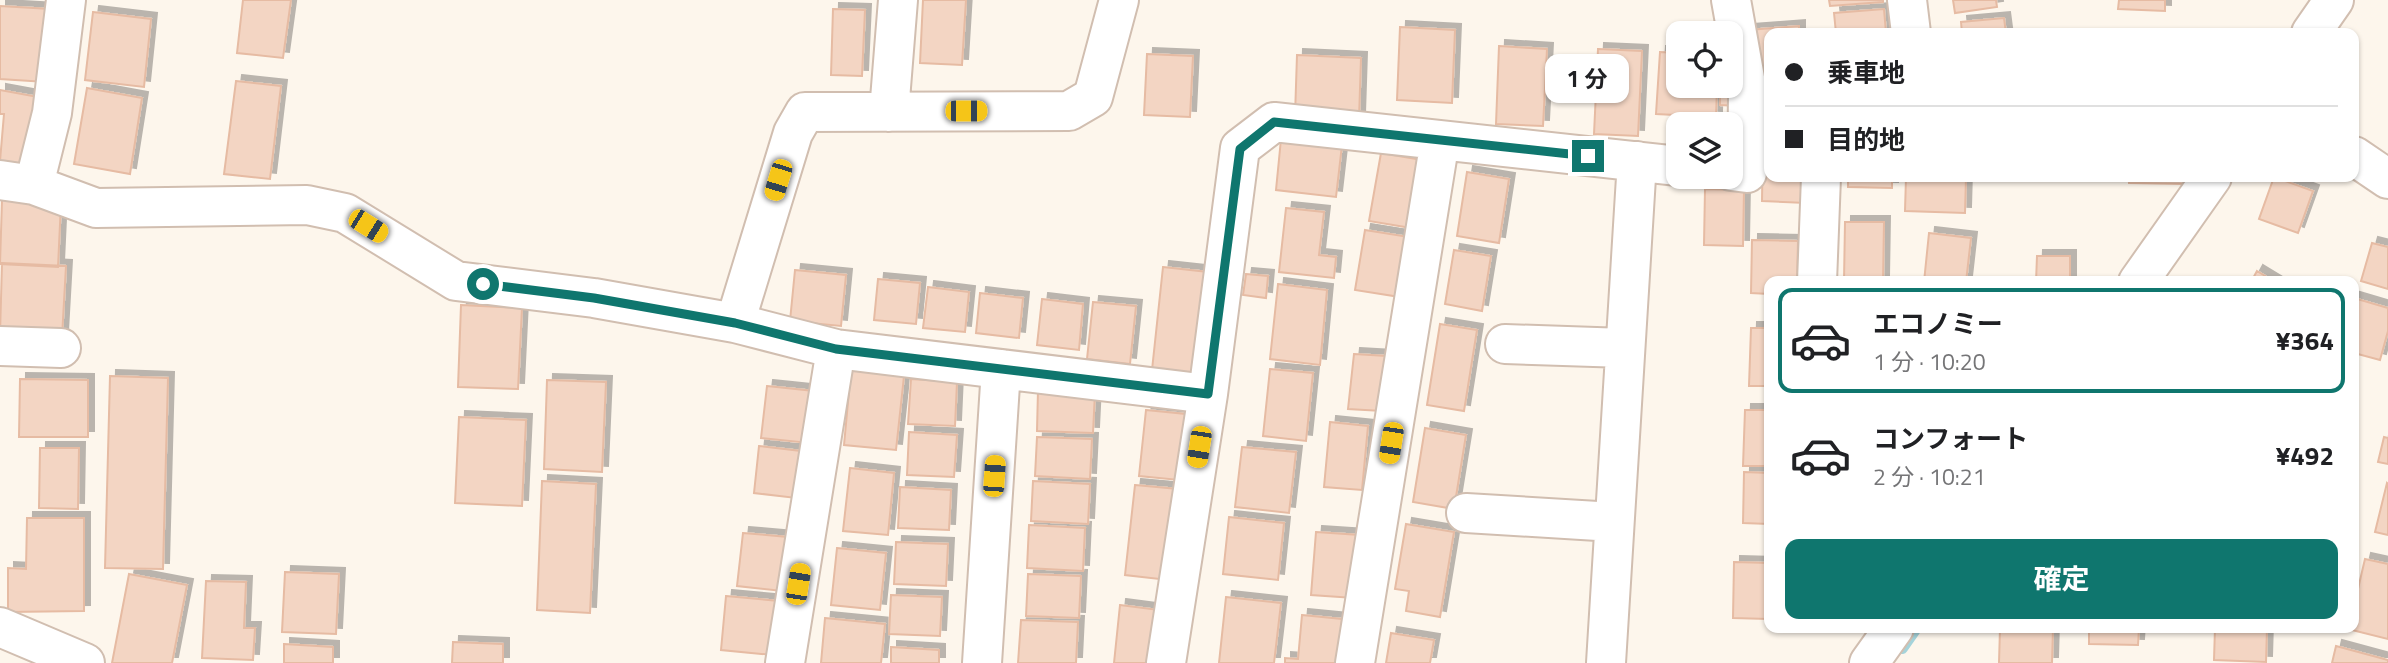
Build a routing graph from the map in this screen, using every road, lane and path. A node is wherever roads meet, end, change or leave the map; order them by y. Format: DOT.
graph roads {
  1 [pos="66,0"];
  2 [pos="898,0"];
  3 [pos="1119,0"];
  4 [pos="1731,0"];
  5 [pos="1907,0"];
  6 [pos="2333,0"];
  7 [pos="1910,28"];
  8 [pos="2314,28"];
  9 [pos="1759,95"];
  10 [pos="889,112"];
  11 [pos="1440,140"];
  12 [pos="2359,159"];
  13 [pos="1637,161"];
  14 [pos="1666,165"];
  15 [pos="1743,172"];
  16 [pos="2388,179"];
  17 [pos="1821,182"];
  18 [pos="2208,182"];
  19 [pos="17,183"];
  20 [pos="1817,276"];
  21 [pos="2142,276"];
  22 [pos="735,323"];
  23 [pos="1505,344"];
  24 [pos="0,346"];
  25 [pos="61,348"];
  26 [pos="1625,348"];
  27 [pos="836,349"];
  28 [pos="1001,369"];
  29 [pos="1208,394"];
  30 [pos="1466,513"];
  31 [pos="1614,522"];
  32 [pos="1890,633"];
  33 [pos="11,641"];
  34 [pos="85,663"];
  35 [pos="785,663"];
  36 [pos="982,663"];
  37 [pos="1166,663"];
  38 [pos="1355,663"];
  39 [pos="1606,663"];
  40 [pos="1869,663"];
  1 -- 19 [label="street"];
  2 -- 10 [label="street"];
  3 -- 10 [label="street"];
  4 -- 9 [label="street"];
  5 -- 7 [label="street"];
  6 -- 8 [label="street"];
  9 -- 15 [label="street"];
  10 -- 22 [label="street"];
  11 -- 13 [label="street"];
  11 -- 29 [label="street"];
  11 -- 38 [label="street"];
  12 -- 16 [label="street"];
  13 -- 14 [label="street"];
  13 -- 26 [label="street"];
  17 -- 20 [label="street"];
  18 -- 21 [label="street"];
  19 -- 22 [label="street"];
  22 -- 27 [label="street"];
  23 -- 26 [label="street"];
  24 -- 25 [label="street"];
  26 -- 31 [label="street"];
  27 -- 28 [label="street"];
  27 -- 35 [label="street"];
  28 -- 29 [label="street"];
  28 -- 36 [label="street"];
  29 -- 37 [label="street"];
  30 -- 31 [label="street"];
  31 -- 39 [label="street"];
  32 -- 40 [label="street"];
  33 -- 34 [label="street"];
}
